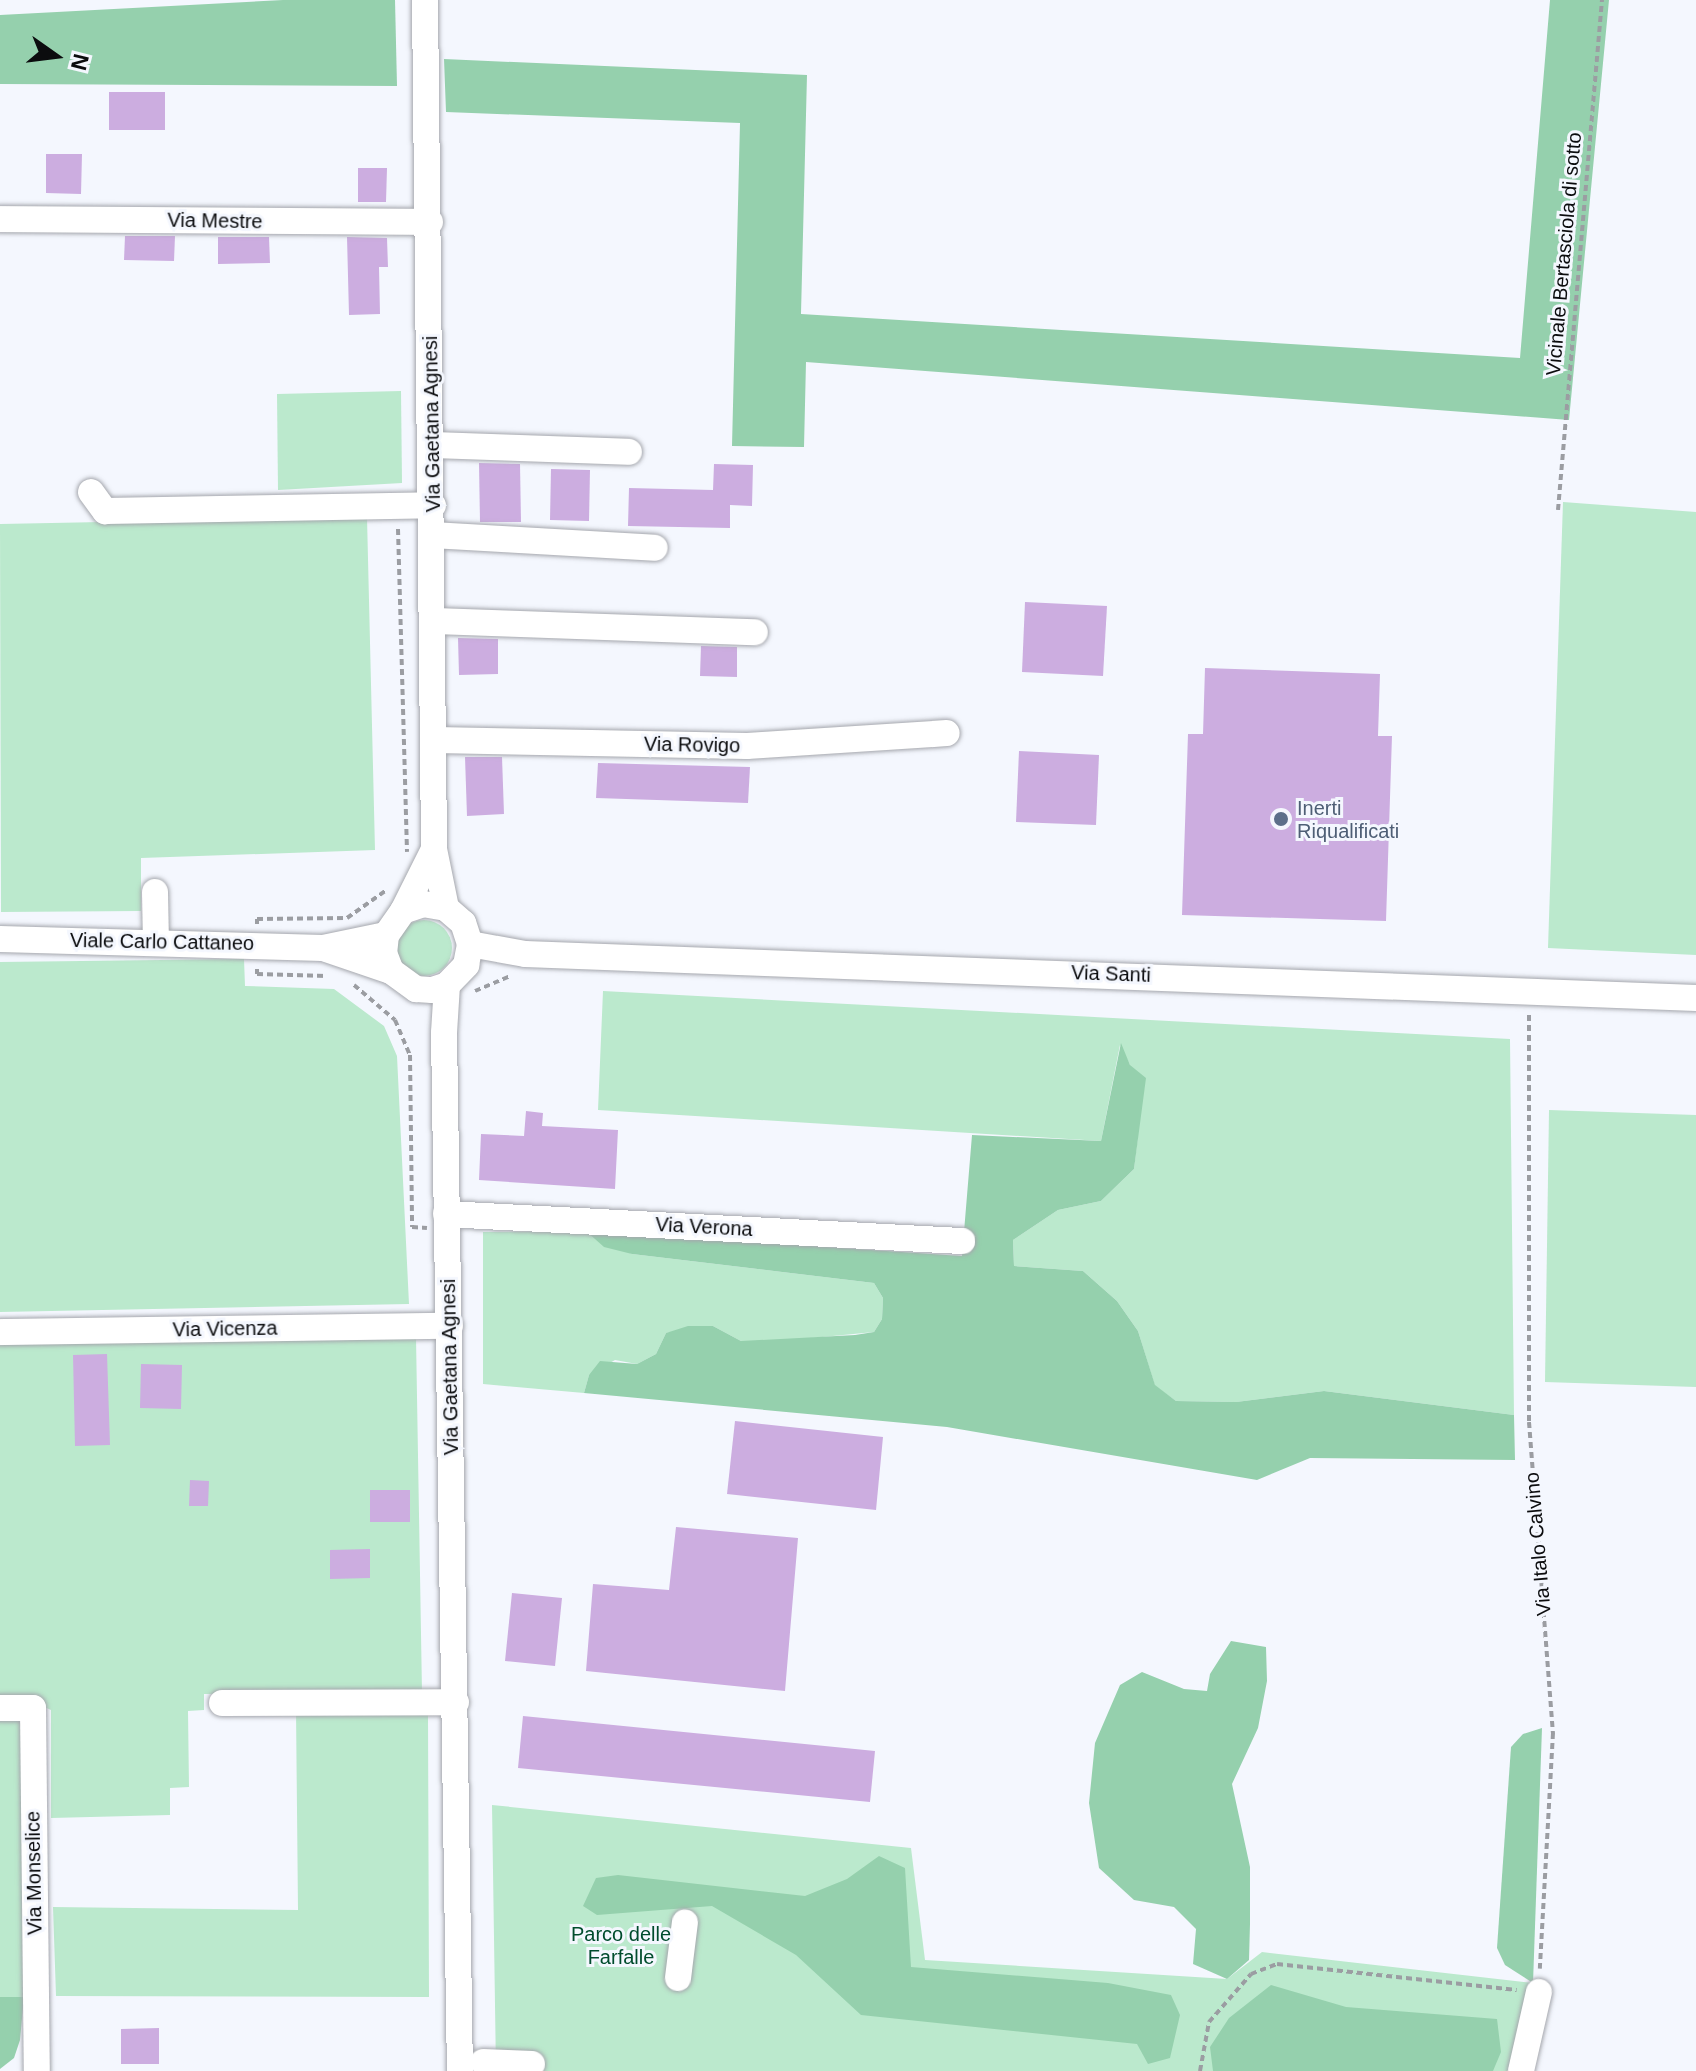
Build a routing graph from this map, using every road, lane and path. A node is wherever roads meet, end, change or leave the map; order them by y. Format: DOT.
graph roads {
  1 [pos="425,0"];
  2 [pos="1602,0"];
  3 [pos="0,219"];
  4 [pos="430,222"];
  5 [pos="432,445"];
  6 [pos="629,452"];
  7 [pos="91,492"];
  8 [pos="433,505"];
  9 [pos="1558,510"];
  10 [pos="432,535"];
  11 [pos="655,548"];
  12 [pos="434,621"];
  13 [pos="755,632"];
  14 [pos="947,733"];
  15 [pos="435,740"];
  16 [pos="434,849"];
  17 [pos="155,892"];
  18 [pos="446,908"];
  19 [pos="403,911"];
  20 [pos="386,935"];
  21 [pos="0,939"];
  22 [pos="156,942"];
  23 [pos="257,944"];
  24 [pos="323,948"];
  25 [pos="468,955"];
  26 [pos="523,964"];
  27 [pos="391,971"];
  28 [pos="337,977"];
  29 [pos="352,984"];
  30 [pos="416,989"];
  31 [pos="456,994"];
  32 [pos="1696,998"];
  33 [pos="1513,1015"];
  34 [pos="444,1033"];
  35 [pos="446,1221"];
  36 [pos="962,1241"];
  37 [pos="450,1326"];
  38 [pos="0,1332"];
  39 [pos="456,1702"];
  40 [pos="222,1703"];
  41 [pos="0,1708"];
  42 [pos="685,1922"];
  43 [pos="678,1978"];
  44 [pos="1539,1992"];
  45 [pos="532,2064"];
  46 [pos="472,2066"];
  47 [pos="37,2071"];
  48 [pos="1200,2071"];
  49 [pos="1521,2071"];
  1 -- 4 [label="street, Via Gaetana Agnesi"];
  2 -- 9 [label="path, Vicinale Bertasciola di sotto"];
  3 -- 4 [label="street, Via Mestre"];
  4 -- 5 [label="street, Via Gaetana Agnesi"];
  5 -- 6 [label="street"];
  5 -- 8 [label="street, Via Gaetana Agnesi"];
  7 -- 8 [label="street"];
  8 -- 10 [label="street, Via Gaetana Agnesi"];
  10 -- 11 [label="street"];
  10 -- 12 [label="street, Via Gaetana Agnesi"];
  12 -- 13 [label="street"];
  12 -- 15 [label="street, Via Gaetana Agnesi"];
  14 -- 15 [label="street, Via Rovigo"];
  15 -- 16 [label="street, Via Gaetana Agnesi"];
  16 -- 18 [label="street, Via Gaetana Agnesi"];
  16 -- 19 [label="street, Via Gaetana Agnesi"];
  17 -- 22 [label="street"];
  18 -- 19 [label="street"];
  18 -- 25 [label="street"];
  19 -- 20 [label="street"];
  20 -- 24 [label="street, Viale Carlo Cattaneo"];
  20 -- 27 [label="street"];
  21 -- 22 [label="street, Viale Carlo Cattaneo"];
  22 -- 23 [label="street, Viale Carlo Cattaneo"];
  23 -- 24 [label="street, Viale Carlo Cattaneo"];
  23 -- 28 [label="path"];
  24 -- 27 [label="street, Viale Carlo Cattaneo"];
  25 -- 26 [label="street, Via Santi"];
  25 -- 31 [label="street"];
  26 -- 31 [label="path"];
  26 -- 32 [label="street, Via Santi"];
  27 -- 30 [label="street"];
  29 -- 35 [label="path"];
  30 -- 31 [label="street"];
  30 -- 34 [label="street"];
  31 -- 34 [label="street, Via Gaetana Agnesi"];
  33 -- 44 [label="path, Via Italo Calvino"];
  34 -- 35 [label="street, Via Gaetana Agnesi"];
  35 -- 36 [label="street, Via Verona"];
  35 -- 37 [label="street, Via Gaetana Agnesi"];
  37 -- 38 [label="street, Via Vicenza"];
  37 -- 39 [label="street, Via Gaetana Agnesi"];
  39 -- 40 [label="street"];
  39 -- 46 [label="street, Via Gaetana Agnesi"];
  41 -- 47 [label="street, Via Monselice"];
  42 -- 43 [label="street"];
  44 -- 48 [label="path"];
  44 -- 49 [label="street"];
  45 -- 46 [label="street"];
}
